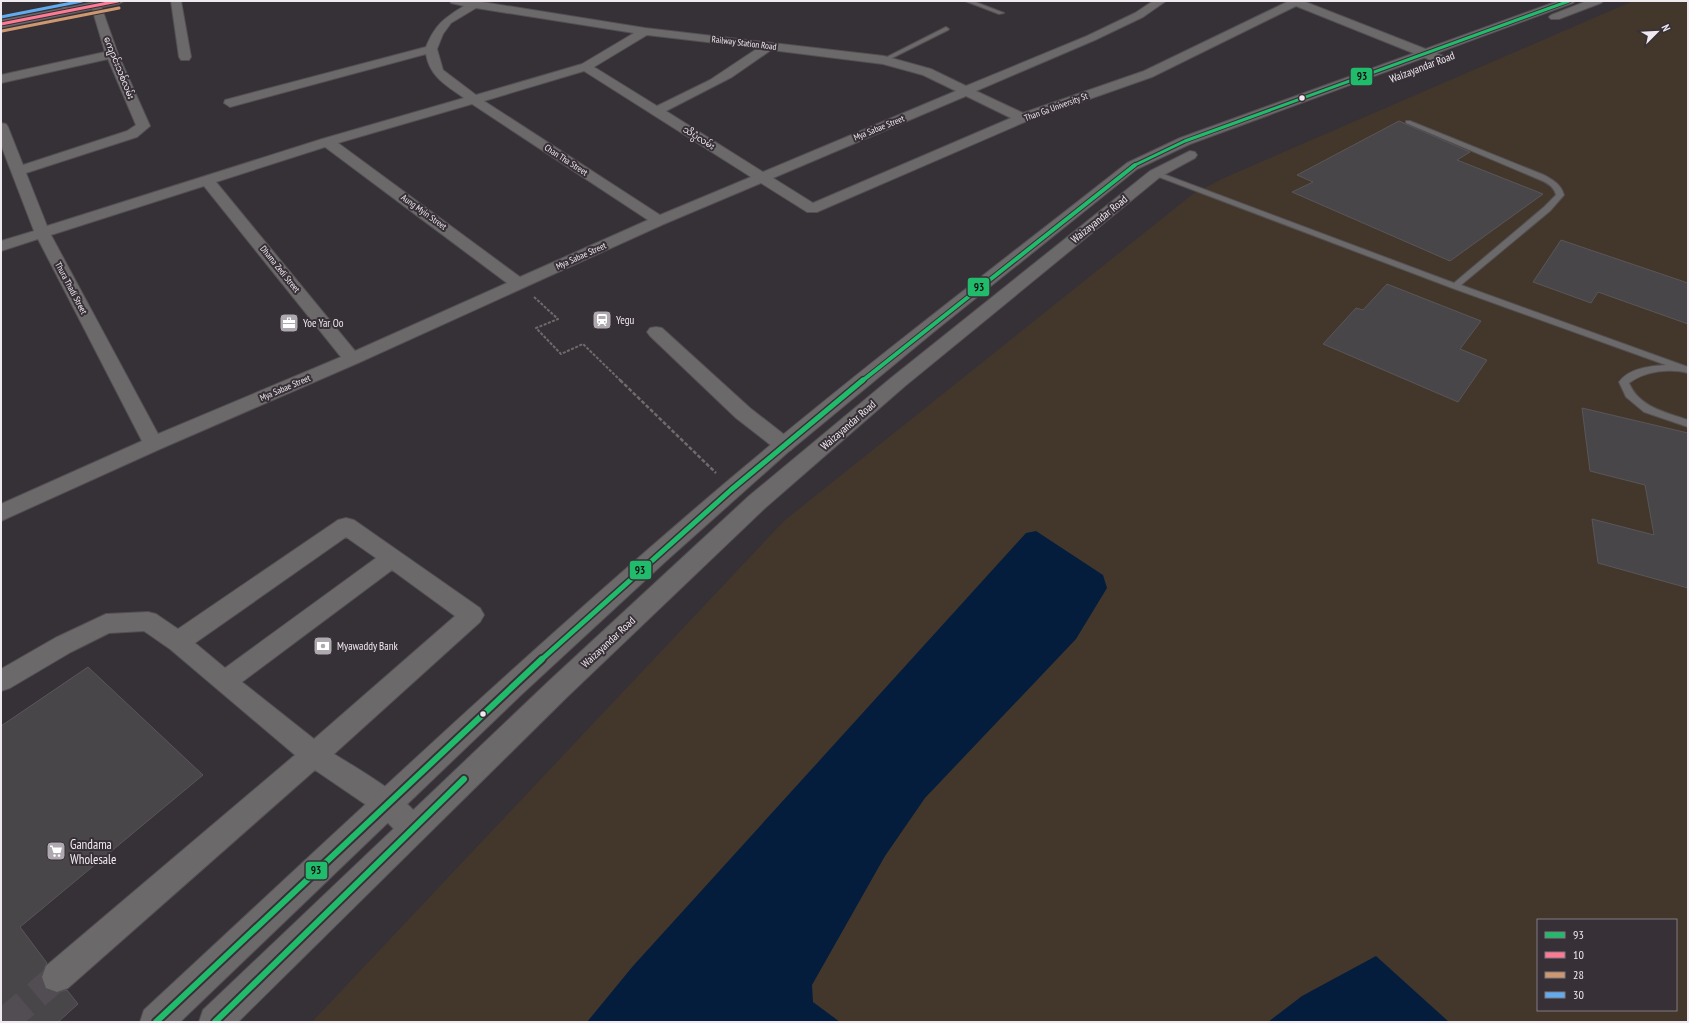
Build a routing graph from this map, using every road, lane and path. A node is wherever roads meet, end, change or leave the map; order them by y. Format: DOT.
graph roads {
  1 [pos="79,1"];
  2 [pos="118,1"];
  3 [pos="176,1"];
  4 [pos="455,1"];
  5 [pos="968,1"];
  6 [pos="1161,1"];
  7 [pos="1297,1"];
  8 [pos="1569,1"];
  9 [pos="1597,1"];
  10 [pos="473,4"];
  11 [pos="64,5"];
  12 [pos="96,5"];
  13 [pos="1001,13"];
  14 [pos="1,15"];
  15 [pos="1,24"];
  16 [pos="946,29"];
  17 [pos="645,31"];
  18 [pos="768,46"];
  19 [pos="431,49"];
  20 [pos="112,54"];
  21 [pos="1434,56"];
  22 [pos="185,57"];
  23 [pos="884,60"];
  24 [pos="586,67"];
  25 [pos="1,79"];
  26 [pos="968,91"];
  27 [pos="474,100"];
  28 [pos="230,103"];
  29 [pos="1316,107"];
  30 [pos="656,111"];
  31 [pos="1022,118"];
  32 [pos="1408,122"];
  33 [pos="1,127"];
  34 [pos="327,142"];
  35 [pos="1205,148"];
  36 [pos="19,171"];
  37 [pos="1155,174"];
  38 [pos="761,177"];
  39 [pos="207,180"];
  40 [pos="812,209"];
  41 [pos="659,221"];
  42 [pos="42,232"];
  43 [pos="1,246"];
  44 [pos="519,284"];
  45 [pos="1456,286"];
  46 [pos="656,332"];
  47 [pos="352,358"];
  48 [pos="1685,368"];
  49 [pos="1688,424"];
  50 [pos="154,444"];
  51 [pos="784,445"];
  52 [pos="732,489"];
  53 [pos="1,513"];
  54 [pos="391,559"];
  55 [pos="178,642"];
  56 [pos="1,682"];
  57 [pos="224,682"];
  58 [pos="314,755"];
  59 [pos="387,804"];
  60 [pos="413,829"];
  61 [pos="57,977"];
  62 [pos="156,1022"];
  63 [pos="215,1022"];
  1 -- 11 [label="main road"];
  2 -- 12 [label="main road"];
  3 -- 22 [label="street"];
  4 -- 10 [label="street, Railway Station Road"];
  5 -- 13 [label="lane"];
  6 -- 26 [label="street, Mya Sabae Street"];
  7 -- 21 [label="street"];
  7 -- 31 [label="street, Than Ga University St"];
  8 -- 21 [label="main road, Waizayandar Road"];
  9 -- 21 [label="main road, Waizayandar Road"];
  10 -- 17 [label="street, Railway Station Road"];
  10 -- 19 [label="street"];
  11 -- 12 [label="main road"];
  11 -- 14 [label="main road"];
  11 -- 15 [label="main road"];
  12 -- 20 [label="street, ကျောင်းသစ်လမ်း"];
  16 -- 23 [label="lane"];
  17 -- 18 [label="street, Railway Station Road"];
  17 -- 24 [label="street"];
  18 -- 23 [label="street, Railway Station Road"];
  18 -- 30 [label="street"];
  19 -- 27 [label="street, Chan Tha Street"];
  19 -- 28 [label="street"];
  20 -- 25 [label="street"];
  20 -- 36 [label="street, ကျောင်းသစ်လမ်း"];
  21 -- 29 [label="main road, Waizayandar Road"];
  21 -- 51 [label="main road, Waizayandar Road"];
  23 -- 26 [label="street, Railway Station Road"];
  24 -- 27 [label="street"];
  24 -- 30 [label="street, သိပ္ပံလမ်း"];
  26 -- 31 [label="street, Railway Station Road"];
  26 -- 38 [label="street, Mya Sabae Street"];
  27 -- 34 [label="street"];
  27 -- 41 [label="street, Chan Tha Street"];
  30 -- 38 [label="street, သိပ္ပံလမ်း"];
  31 -- 40 [label="street, Than Ga University St"];
  32 -- 45 [label="lane"];
  33 -- 36 [label="street, Thura Thadi Street"];
  34 -- 39 [label="street"];
  34 -- 44 [label="street, Aung Myin Street"];
  35 -- 37 [label="main road, Waizayandar Road"];
  36 -- 42 [label="street, Thura Thadi Street"];
  37 -- 45 [label="lane"];
  37 -- 60 [label="main road, Waizayandar Road"];
  38 -- 40 [label="street, သိပ္ပံလမ်း"];
  38 -- 41 [label="street, Mya Sabae Street"];
  39 -- 42 [label="street"];
  39 -- 47 [label="street, Dhama Zedi Street"];
  41 -- 44 [label="street, Mya Sabae Street"];
  42 -- 43 [label="street"];
  42 -- 50 [label="street, Thura Thadi Street"];
  44 -- 47 [label="street, Mya Sabae Street"];
  44 -- 52 [label="path"];
  45 -- 48 [label="lane"];
  46 -- 51 [label="street"];
  47 -- 50 [label="street, Mya Sabae Street"];
  48 -- 49 [label="lane"];
  50 -- 53 [label="street, Mya Sabae Street"];
  51 -- 52 [label="main road, Waizayandar Road"];
  52 -- 59 [label="main road, Waizayandar Road"];
  54 -- 55 [label="street"];
  54 -- 57 [label="street"];
  54 -- 58 [label="street"];
  55 -- 56 [label="street"];
  55 -- 57 [label="street"];
  57 -- 58 [label="street"];
  58 -- 59 [label="street"];
  58 -- 61 [label="street"];
  59 -- 60 [label="street"];
  59 -- 62 [label="main road, Waizayandar Road"];
  60 -- 63 [label="main road, Waizayandar Road"];
}
